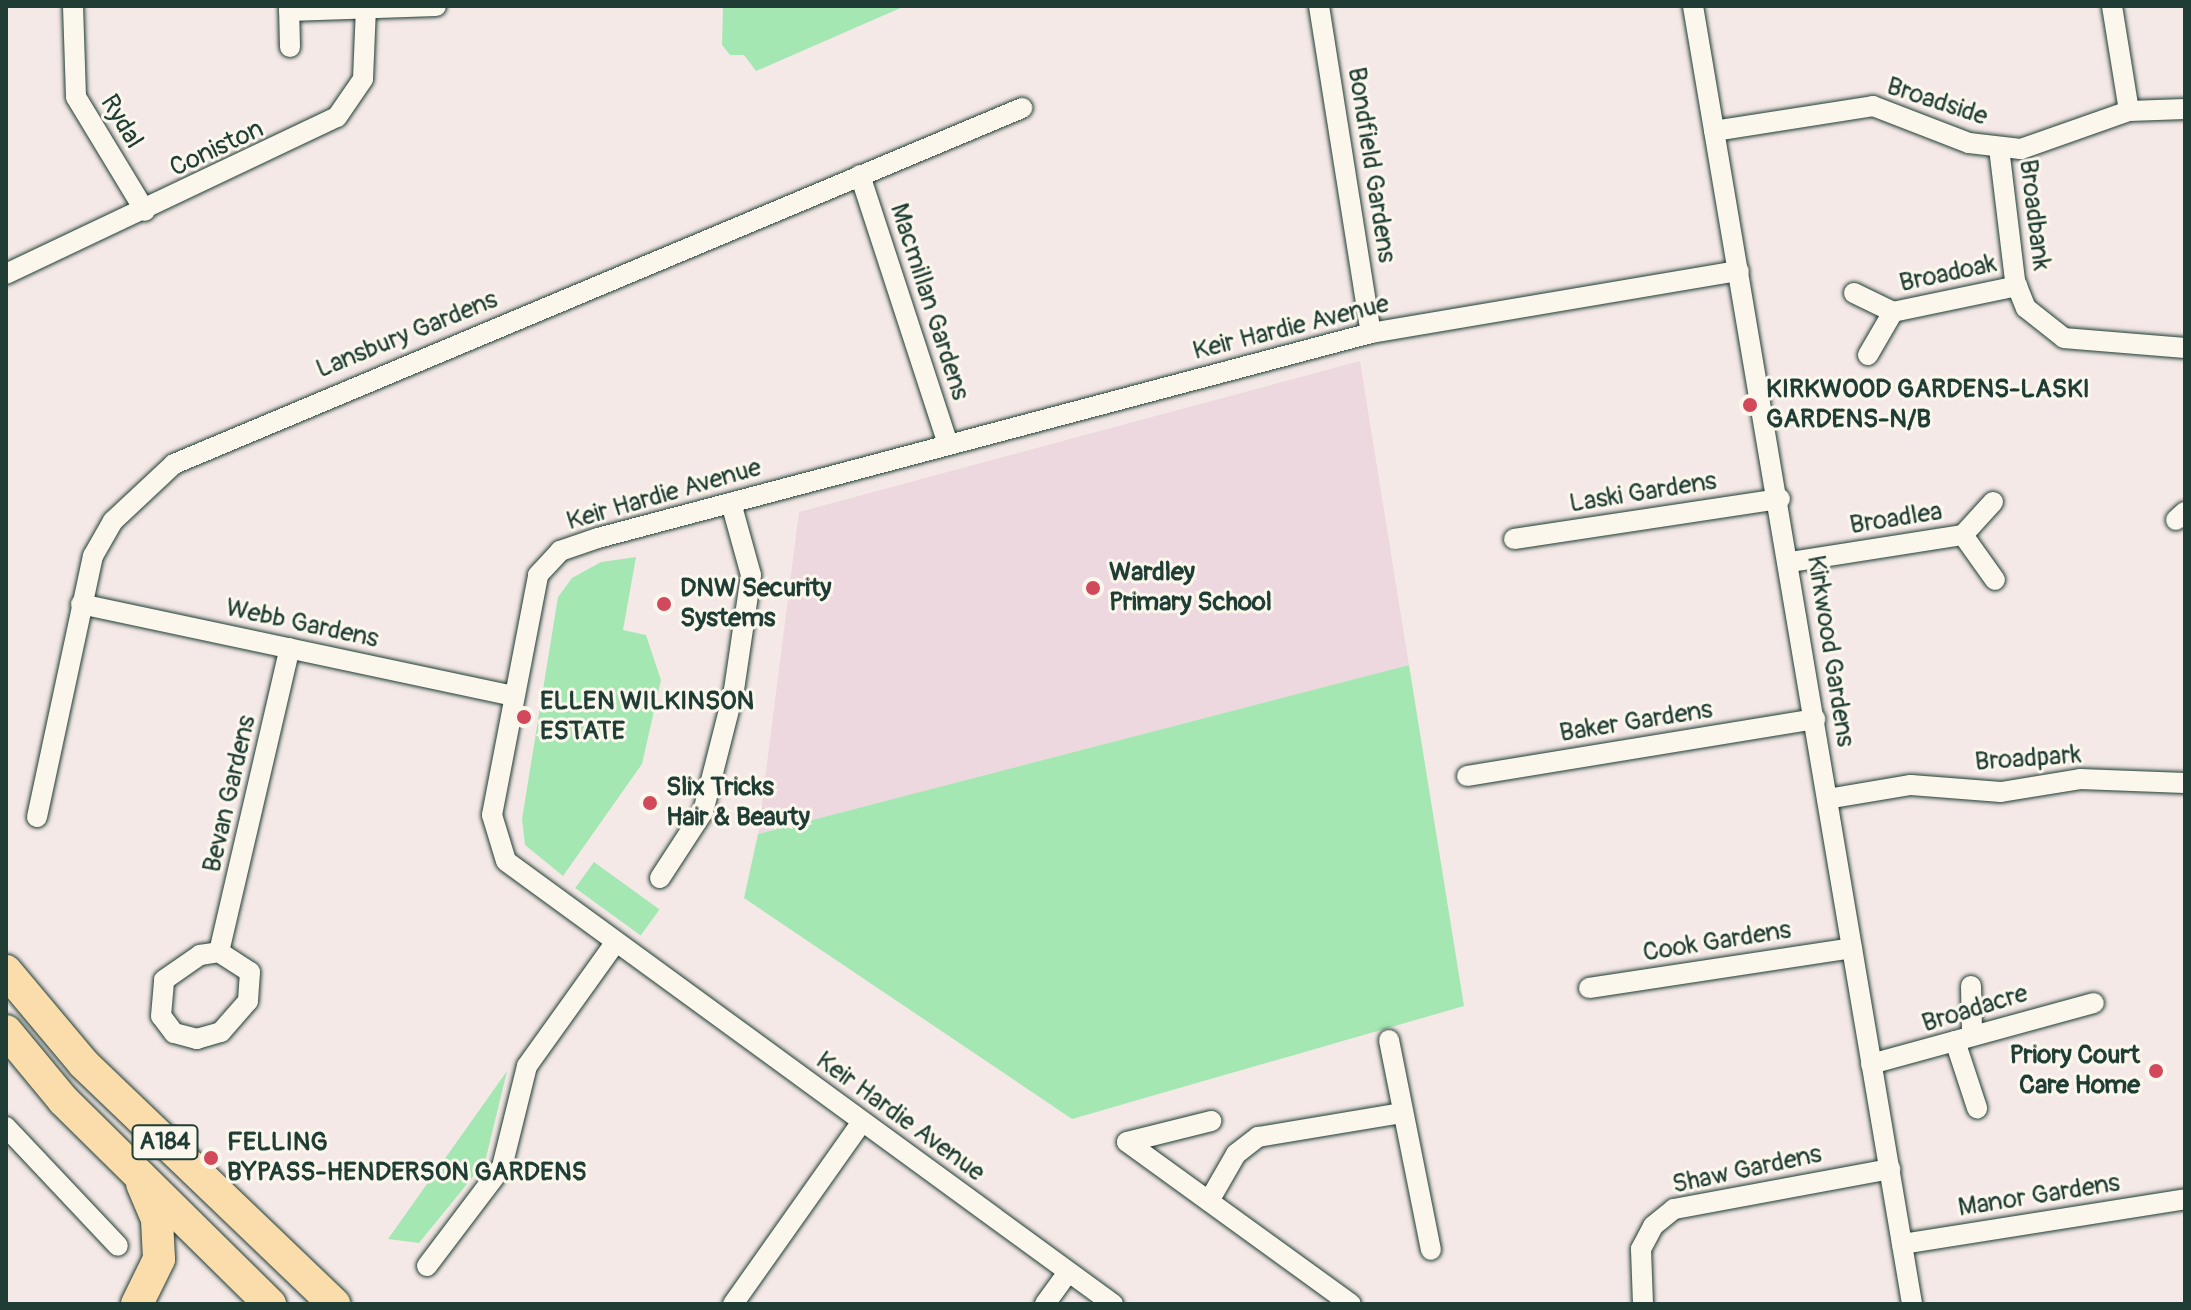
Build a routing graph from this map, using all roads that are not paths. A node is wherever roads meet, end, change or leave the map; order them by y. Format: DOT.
graph roads {
  1 [pos="73,6"];
  2 [pos="436,6"];
  3 [pos="1319,6"];
  4 [pos="1693,6"];
  5 [pos="2112,6"];
  6 [pos="289,8"];
  7 [pos="366,9"];
  8 [pos="290,47"];
  9 [pos="1022,108"];
  10 [pos="2185,109"];
  11 [pos="2129,111"];
  12 [pos="1714,131"];
  13 [pos="1999,148"];
  14 [pos="860,175"];
  15 [pos="145,211"];
  16 [pos="1739,271"];
  17 [pos="6,274"];
  18 [pos="2017,286"];
  19 [pos="1854,293"];
  20 [pos="1893,312"];
  21 [pos="1371,333"];
  22 [pos="2185,348"];
  23 [pos="1868,355"];
  24 [pos="948,445"];
  25 [pos="1780,499"];
  26 [pos="1993,502"];
  27 [pos="731,503"];
  28 [pos="1963,535"];
  29 [pos="1514,539"];
  30 [pos="1790,562"];
  31 [pos="1995,580"];
  32 [pos="81,604"];
  33 [pos="290,648"];
  34 [pos="513,696"];
  35 [pos="1815,719"];
  36 [pos="1467,776"];
  37 [pos="2185,783"];
  38 [pos="1827,799"];
  39 [pos="37,817"];
  40 [pos="660,878"];
  41 [pos="615,943"];
  42 [pos="1852,948"];
  43 [pos="219,952"];
  44 [pos="6,971"];
  45 [pos="1971,986"];
  46 [pos="1589,988"];
  47 [pos="2094,1003"];
  48 [pos="6,1031"];
  49 [pos="1964,1036"];
  50 [pos="1389,1040"];
  51 [pos="1871,1064"];
  52 [pos="1977,1108"];
  53 [pos="1401,1113"];
  54 [pos="1211,1121"];
  55 [pos="862,1122"];
  56 [pos="6,1127"];
  57 [pos="1890,1169"];
  58 [pos="135,1171"];
  59 [pos="2185,1199"];
  60 [pos="1209,1201"];
  61 [pos="1902,1244"];
  62 [pos="118,1246"];
  63 [pos="1431,1250"];
  64 [pos="427,1266"];
  65 [pos="1068,1272"];
  66 [pos="137,1304"];
  67 [pos="270,1304"];
  68 [pos="334,1304"];
  69 [pos="733,1304"];
  70 [pos="1045,1304"];
  71 [pos="1113,1304"];
  72 [pos="1351,1304"];
  73 [pos="1643,1304"];
  74 [pos="1912,1304"];
  1 -- 15 [label="street, Rydal"];
  2 -- 7 [label="street"];
  3 -- 21 [label="street, Bondfield Gardens"];
  4 -- 12 [label="street, Kirkwood Gardens"];
  5 -- 11 [label="street"];
  6 -- 7 [label="street"];
  6 -- 8 [label="street"];
  7 -- 15 [label="street, Coniston"];
  9 -- 14 [label="street, Lansbury Gardens"];
  10 -- 11 [label="street, Broadside"];
  11 -- 13 [label="street, Broadside"];
  12 -- 13 [label="street, Broadside"];
  12 -- 16 [label="street, Kirkwood Gardens"];
  13 -- 18 [label="street, Broadbank"];
  14 -- 24 [label="street, Macmillan Gardens"];
  14 -- 32 [label="street, Lansbury Gardens"];
  15 -- 17 [label="street, Coniston"];
  16 -- 21 [label="street, Keir Hardie Avenue"];
  16 -- 25 [label="street, Kirkwood Gardens"];
  18 -- 20 [label="street, Broadoak"];
  18 -- 22 [label="street, Broadbank"];
  19 -- 20 [label="street"];
  20 -- 23 [label="street, Broadoak"];
  21 -- 24 [label="street, Keir Hardie Avenue"];
  24 -- 27 [label="street, Keir Hardie Avenue"];
  25 -- 29 [label="street, Laski Gardens"];
  25 -- 30 [label="street, Kirkwood Gardens"];
  26 -- 28 [label="street"];
  27 -- 34 [label="street, Keir Hardie Avenue"];
  27 -- 40 [label="street"];
  28 -- 30 [label="street, Broadlea"];
  28 -- 31 [label="street"];
  30 -- 35 [label="street, Kirkwood Gardens"];
  32 -- 33 [label="street, Webb Gardens"];
  32 -- 39 [label="street, Lansbury Gardens"];
  33 -- 34 [label="street, Webb Gardens"];
  33 -- 43 [label="street, Bevan Gardens"];
  34 -- 41 [label="street, Keir Hardie Avenue"];
  35 -- 36 [label="street, Baker Gardens"];
  35 -- 38 [label="street, Kirkwood Gardens"];
  37 -- 38 [label="street, Broadpark"];
  38 -- 42 [label="street, Kirkwood Gardens"];
  41 -- 55 [label="street, Keir Hardie Avenue"];
  41 -- 64 [label="street"];
  42 -- 46 [label="street, Cook Gardens"];
  42 -- 51 [label="street, Kirkwood Gardens"];
  43 -- 43 [label="street"];
  44 -- 68 [label="highway, A184"];
  45 -- 49 [label="street"];
  47 -- 49 [label="street, Broadacre"];
  48 -- 58 [label="highway, A184"];
  49 -- 51 [label="street, Broadacre"];
  49 -- 52 [label="street"];
  50 -- 53 [label="street"];
  51 -- 57 [label="street, Kirkwood Gardens"];
  53 -- 60 [label="street"];
  53 -- 63 [label="street"];
  54 -- 60 [label="street"];
  55 -- 65 [label="street, Keir Hardie Avenue"];
  55 -- 69 [label="street"];
  56 -- 62 [label="street"];
  57 -- 61 [label="street, Kirkwood Gardens"];
  57 -- 73 [label="street, Shaw Gardens"];
  58 -- 66 [label="highway"];
  58 -- 67 [label="highway, A184"];
  59 -- 61 [label="street, Manor Gardens"];
  60 -- 72 [label="street"];
  61 -- 74 [label="street, Kirkwood Gardens"];
  65 -- 70 [label="street"];
  65 -- 71 [label="street, Keir Hardie Avenue"];
}
